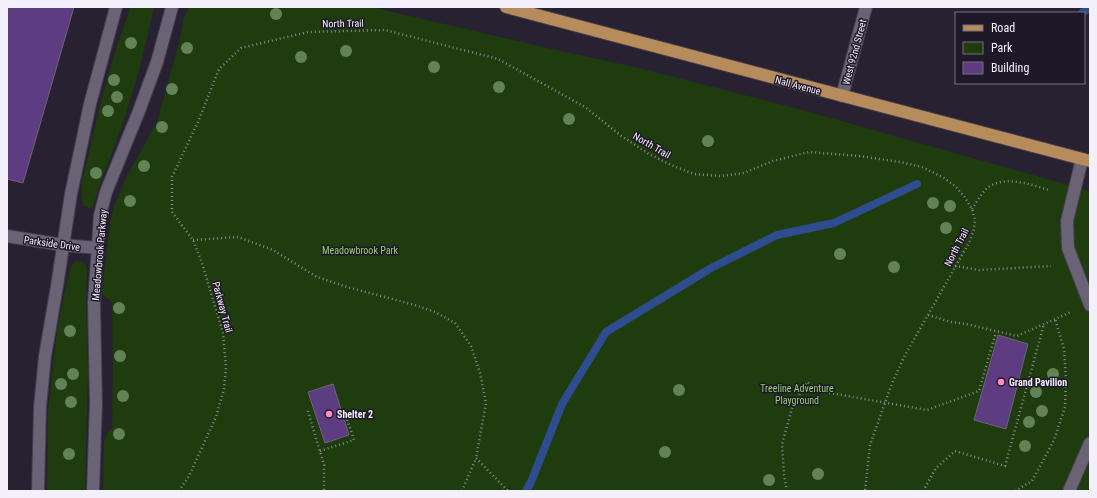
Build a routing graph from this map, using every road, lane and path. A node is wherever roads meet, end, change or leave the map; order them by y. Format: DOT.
graph roads {
  1 [pos="116,7"];
  2 [pos="172,7"];
  3 [pos="506,7"];
  4 [pos="866,7"];
  5 [pos="842,96"];
  6 [pos="1086,160"];
  7 [pos="1048,190"];
  8 [pos="972,210"];
  9 [pos="7,236"];
  10 [pos="193,240"];
  11 [pos="63,245"];
  12 [pos="97,248"];
  13 [pos="955,266"];
  14 [pos="1051,266"];
  15 [pos="1090,305"];
  16 [pos="1071,312"];
  17 [pos="928,315"];
  18 [pos="1055,320"];
  19 [pos="1044,324"];
  20 [pos="996,332"];
  21 [pos="885,402"];
  22 [pos="308,411"];
  23 [pos="345,413"];
  24 [pos="1090,443"];
  25 [pos="320,452"];
  26 [pos="476,458"];
  27 [pos="38,491"];
  28 [pos="93,491"];
  29 [pos="179,491"];
  30 [pos="324,491"];
  31 [pos="462,491"];
  32 [pos="508,491"];
  33 [pos="787,491"];
  34 [pos="865,491"];
  35 [pos="923,491"];
  36 [pos="1014,491"];
  37 [pos="1069,491"];
  1 -- 11 [label="street"];
  2 -- 12 [label="street, Meadowbrook Parkway"];
  3 -- 5 [label="main road, Nall Avenue"];
  4 -- 5 [label="street, West 92nd Street"];
  5 -- 6 [label="main road, Nall Avenue"];
  6 -- 15 [label="street"];
  7 -- 8 [label="path"];
  8 -- 10 [label="path, North Trail"];
  8 -- 13 [label="path, North Trail"];
  9 -- 11 [label="street, Parkside Drive"];
  10 -- 26 [label="path"];
  10 -- 29 [label="path, Parkway Trail"];
  11 -- 12 [label="street, Parkside Drive"];
  11 -- 27 [label="street"];
  12 -- 28 [label="street, Meadowbrook Parkway"];
  13 -- 14 [label="path"];
  13 -- 17 [label="path, North Trail"];
  16 -- 18 [label="path"];
  17 -- 20 [label="path"];
  17 -- 21 [label="path, North Trail"];
  18 -- 19 [label="path"];
  18 -- 36 [label="path"];
  19 -- 20 [label="path"];
  19 -- 35 [label="path"];
  20 -- 21 [label="path"];
  21 -- 33 [label="path"];
  21 -- 34 [label="path, North Trail"];
  22 -- 25 [label="path"];
  23 -- 25 [label="path"];
  24 -- 37 [label="street"];
  25 -- 30 [label="path"];
  26 -- 31 [label="path"];
  26 -- 32 [label="path"];
}
